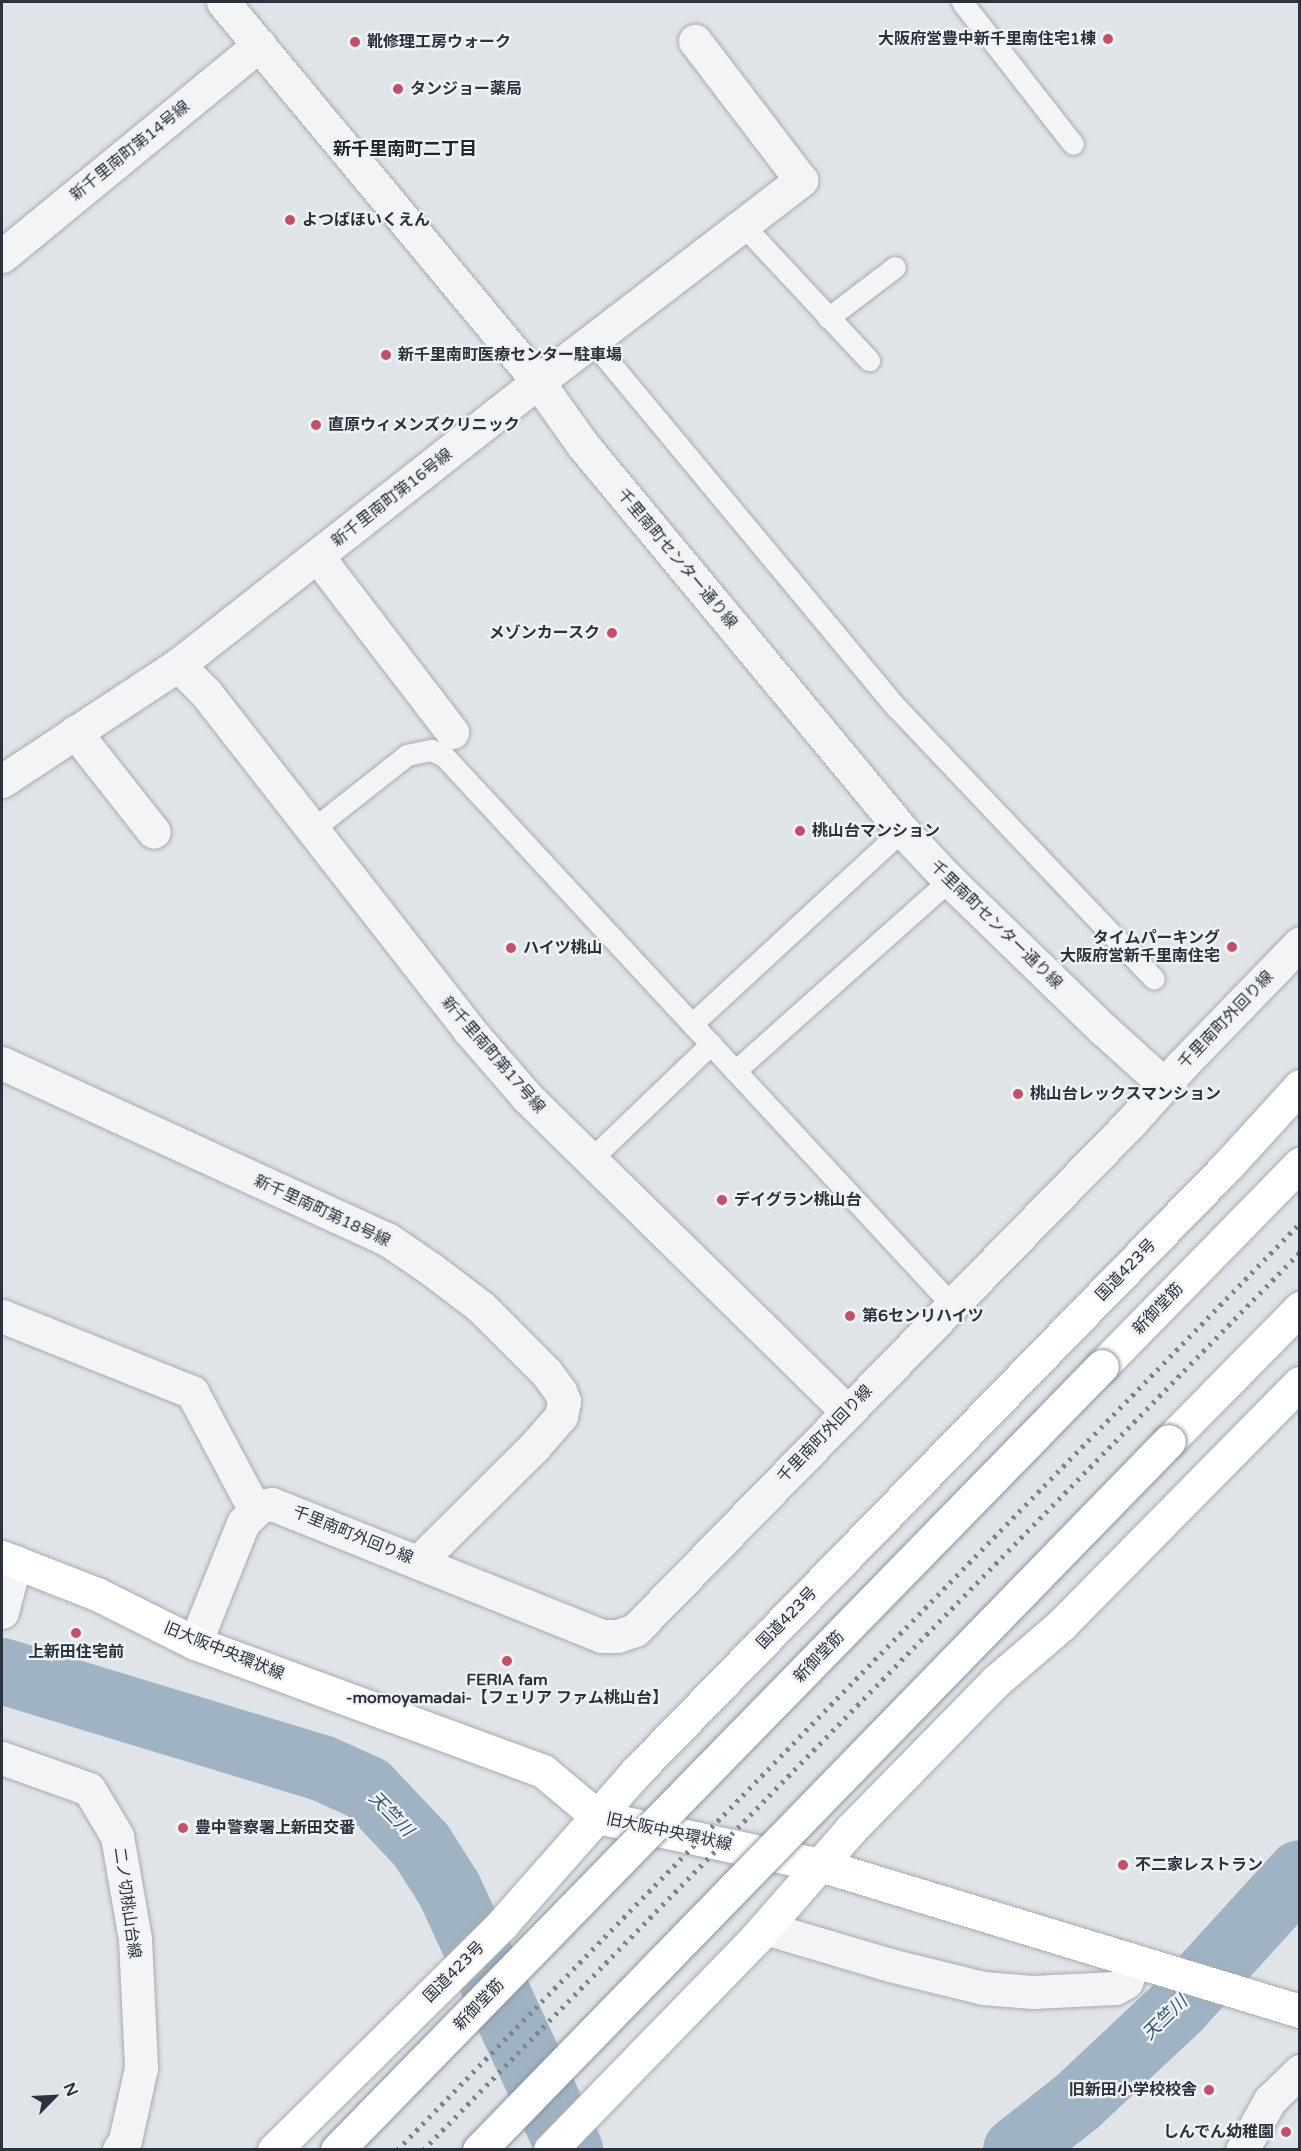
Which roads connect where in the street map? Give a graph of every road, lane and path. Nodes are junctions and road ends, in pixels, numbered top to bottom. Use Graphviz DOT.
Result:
graph roads {
  1 [pos="223,2"];
  2 [pos="962,2"];
  3 [pos="695,41"];
  4 [pos="259,45"];
  5 [pos="1072,144"];
  6 [pos="743,225"];
  7 [pos="2,256"];
  8 [pos="895,267"];
  9 [pos="828,318"];
  10 [pos="591,340"];
  11 [pos="869,360"];
  12 [pos="538,382"];
  13 [pos="317,556"];
  14 [pos="178,666"];
  15 [pos="75,732"];
  16 [pos="452,732"];
  17 [pos="2,781"];
  18 [pos="313,829"];
  19 [pos="902,830"];
  20 [pos="154,832"];
  21 [pos="949,880"];
  22 [pos="1299,944"];
  23 [pos="1154,979"];
  24 [pos="692,1024"];
  25 [pos="711,1044"];
  26 [pos="2,1063"];
  27 [pos="735,1071"];
  28 [pos="1165,1085"];
  29 [pos="1299,1086"];
  30 [pos="590,1160"];
  31 [pos="1299,1164"];
  32 [pos="952,1305"];
  33 [pos="1299,1308"];
  34 [pos="2,1316"];
  35 [pos="1299,1383"];
  36 [pos="846,1411"];
  37 [pos="255,1510"];
  38 [pos="8,1560"];
  39 [pos="418,1562"];
  40 [pos="2,1612"];
  41 [pos="195,1643"];
  42 [pos="2,1758"];
  43 [pos="598,1817"];
  44 [pos="820,1865"];
  45 [pos="765,1928"];
  46 [pos="1134,1962"];
  47 [pos="1299,2011"];
  48 [pos="1299,2071"];
  49 [pos="119,2150"];
  50 [pos="274,2150"];
  51 [pos="337,2150"];
  52 [pos="479,2150"];
  53 [pos="550,2150"];
  54 [pos="1242,2150"];
  1 -- 4 [label="street, 千里南町センター通り線"];
  2 -- 5 [label="lane"];
  3 -- 6 [label="street, 新千里南町第16号線"];
  4 -- 7 [label="street, 新千里南町第14号線"];
  4 -- 12 [label="street, 千里南町センター通り線"];
  6 -- 9 [label="lane"];
  6 -- 10 [label="street, 新千里南町第16号線"];
  8 -- 9 [label="lane"];
  9 -- 11 [label="lane"];
  10 -- 12 [label="street, 新千里南町第16号線"];
  10 -- 23 [label="lane"];
  12 -- 13 [label="street, 新千里南町第16号線"];
  12 -- 19 [label="street, 千里南町センター通り線"];
  13 -- 14 [label="street, 新千里南町第16号線"];
  13 -- 16 [label="street"];
  14 -- 15 [label="street, 新千里南町第16号線"];
  14 -- 18 [label="street, 新千里南町第17号線"];
  15 -- 17 [label="street, 新千里南町第16号線"];
  15 -- 20 [label="street"];
  18 -- 24 [label="lane"];
  18 -- 30 [label="street, 新千里南町第17号線"];
  19 -- 21 [label="street, 千里南町センター通り線"];
  19 -- 24 [label="lane"];
  21 -- 27 [label="lane"];
  21 -- 28 [label="street, 千里南町センター通り線"];
  22 -- 28 [label="street, 千里南町外回り線"];
  24 -- 25 [label="lane"];
  25 -- 27 [label="lane"];
  25 -- 30 [label="lane"];
  26 -- 39 [label="street, 新千里南町第18号線"];
  27 -- 32 [label="lane"];
  28 -- 32 [label="street, 千里南町外回り線"];
  29 -- 43 [label="main road, 国道423号"];
  30 -- 36 [label="street, 新千里南町第17号線"];
  31 -- 51 [label="main road, 新御堂筋, bridge"];
  32 -- 36 [label="street, 千里南町外回り線"];
  33 -- 52 [label="main road, bridge"];
  34 -- 37 [label="street"];
  35 -- 44 [label="main road"];
  36 -- 39 [label="street, 千里南町外回り線"];
  37 -- 39 [label="street, 千里南町外回り線"];
  37 -- 41 [label="street"];
  38 -- 40 [label="street"];
  38 -- 41 [label="main road, 旧大阪中央環状線"];
  41 -- 43 [label="main road, 旧大阪中央環状線"];
  42 -- 49 [label="street, 二ノ切桃山台線"];
  43 -- 44 [label="main road, 旧大阪中央環状線"];
  43 -- 50 [label="main road, 国道423号"];
  44 -- 45 [label="main road"];
  44 -- 46 [label="main road, 旧大阪中央環状線"];
  45 -- 46 [label="street"];
  45 -- 53 [label="main road"];
  46 -- 47 [label="main road, 旧大阪中央環状線"];
  48 -- 54 [label="street"];
}
